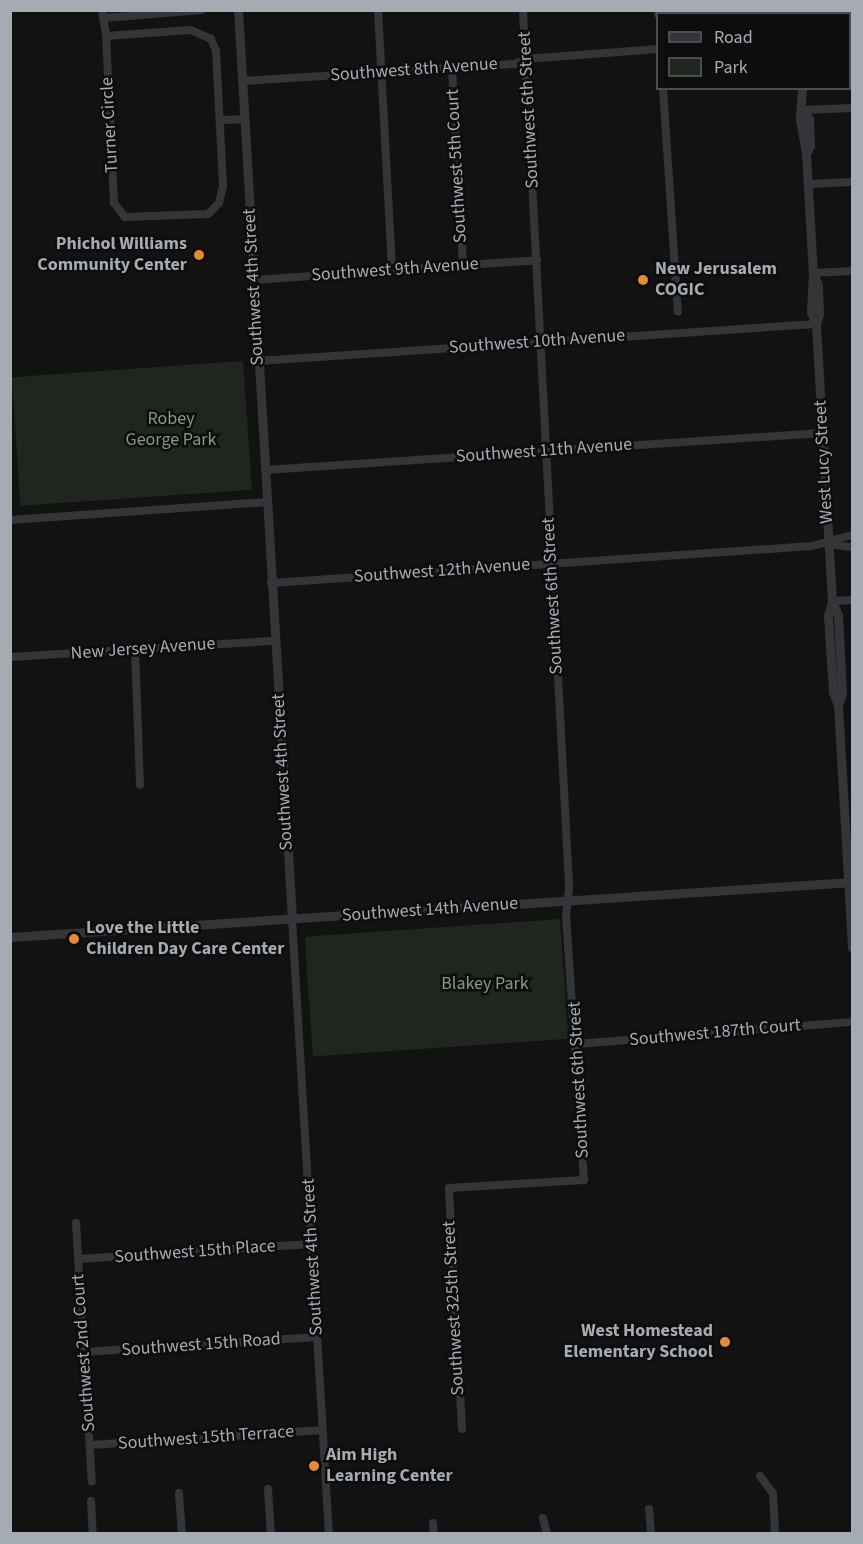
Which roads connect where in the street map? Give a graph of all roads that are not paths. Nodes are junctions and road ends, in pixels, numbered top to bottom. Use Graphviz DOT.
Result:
graph roads {
  1 [pos="202,10"];
  2 [pos="238,10"];
  3 [pos="378,10"];
  4 [pos="523,10"];
  5 [pos="103,14"];
  6 [pos="106,36"];
  7 [pos="656,49"];
  8 [pos="526,59"];
  9 [pos="452,68"];
  10 [pos="381,73"];
  11 [pos="242,81"];
  12 [pos="663,90"];
  13 [pos="802,90"];
  14 [pos="852,108"];
  15 [pos="803,110"];
  16 [pos="244,119"];
  17 [pos="220,120"];
  18 [pos="852,182"];
  19 [pos="808,184"];
  20 [pos="537,260"];
  21 [pos="463,265"];
  22 [pos="392,270"];
  23 [pos="852,271"];
  24 [pos="813,273"];
  25 [pos="254,280"];
  26 [pos="678,311"];
  27 [pos="816,324"];
  28 [pos="541,342"];
  29 [pos="258,361"];
  30 [pos="822,433"];
  31 [pos="546,452"];
  32 [pos="265,470"];
  33 [pos="267,502"];
  34 [pos="10,520"];
  35 [pos="852,535"];
  36 [pos="828,544"];
  37 [pos="852,547"];
  38 [pos="551,564"];
  39 [pos="272,583"];
  40 [pos="852,600"];
  41 [pos="832,601"];
  42 [pos="275,641"];
  43 [pos="135,648"];
  44 [pos="10,657"];
  45 [pos="140,785"];
  46 [pos="850,882"];
  47 [pos="567,901"];
  48 [pos="292,919"];
  49 [pos="10,937"];
  50 [pos="852,948"];
  51 [pos="852,1022"];
  52 [pos="577,1044"];
  53 [pos="448,1188"];
  54 [pos="76,1223"];
  55 [pos="312,1244"];
  56 [pos="78,1259"];
  57 [pos="317,1337"];
  58 [pos="84,1352"];
  59 [pos="462,1429"];
  60 [pos="323,1430"];
  61 [pos="90,1445"];
  62 [pos="760,1476"];
  63 [pos="92,1482"];
  64 [pos="268,1489"];
  65 [pos="179,1494"];
  66 [pos="91,1501"];
  67 [pos="649,1509"];
  68 [pos="543,1518"];
  69 [pos="433,1523"];
  70 [pos="93,1533"];
  71 [pos="182,1533"];
  72 [pos="271,1533"];
  73 [pos="328,1533"];
  74 [pos="434,1533"];
  75 [pos="547,1533"];
  76 [pos="651,1533"];
  77 [pos="775,1533"];
  1 -- 5 [label="street"];
  2 -- 11 [label="street, Southwest 4th Street"];
  3 -- 10 [label="street"];
  4 -- 8 [label="street, Southwest 6th Street"];
  5 -- 6 [label="street"];
  6 -- 17 [label="street, Turner Circle"];
  6 -- 17 [label="street, Turner Circle"];
  7 -- 8 [label="street, Southwest 8th Avenue"];
  8 -- 9 [label="street, Southwest 8th Avenue"];
  8 -- 20 [label="street, Southwest 6th Street"];
  9 -- 10 [label="street, Southwest 8th Avenue"];
  9 -- 21 [label="street, Southwest 5th Court"];
  10 -- 11 [label="street, Southwest 8th Avenue"];
  10 -- 22 [label="street"];
  11 -- 16 [label="street, Southwest 4th Street"];
  12 -- 26 [label="street"];
  13 -- 15 [label="street, West Lucy Street"];
  14 -- 15 [label="street"];
  15 -- 19 [label="street, West Lucy Street"];
  16 -- 17 [label="street"];
  16 -- 25 [label="street, Southwest 4th Street"];
  18 -- 19 [label="street"];
  19 -- 24 [label="street, West Lucy Street"];
  20 -- 21 [label="street, Southwest 9th Avenue"];
  20 -- 28 [label="street, Southwest 6th Street"];
  21 -- 22 [label="street, Southwest 9th Avenue"];
  22 -- 25 [label="street, Southwest 9th Avenue"];
  23 -- 24 [label="street"];
  24 -- 27 [label="street, West Lucy Street"];
  25 -- 29 [label="street, Southwest 4th Street"];
  27 -- 28 [label="street, Southwest 10th Avenue"];
  27 -- 30 [label="street, West Lucy Street"];
  28 -- 29 [label="street, Southwest 10th Avenue"];
  28 -- 31 [label="street, Southwest 6th Street"];
  29 -- 32 [label="street, Southwest 4th Street"];
  30 -- 31 [label="street, Southwest 11th Avenue"];
  30 -- 36 [label="street, West Lucy Street"];
  31 -- 32 [label="street, Southwest 11th Avenue"];
  31 -- 38 [label="street, Southwest 6th Street"];
  32 -- 33 [label="street, Southwest 4th Street"];
  33 -- 34 [label="street"];
  33 -- 39 [label="street, Southwest 4th Street"];
  35 -- 36 [label="street"];
  36 -- 37 [label="street"];
  36 -- 38 [label="street, Southwest 12th Avenue"];
  36 -- 41 [label="street, West Lucy Street"];
  38 -- 39 [label="street, Southwest 12th Avenue"];
  38 -- 47 [label="street, Southwest 6th Street"];
  39 -- 42 [label="street, Southwest 4th Street"];
  40 -- 41 [label="street"];
  41 -- 46 [label="street, West Lucy Street"];
  42 -- 43 [label="street, New Jersey Avenue"];
  42 -- 48 [label="street, Southwest 4th Street"];
  43 -- 44 [label="street, New Jersey Avenue"];
  43 -- 45 [label="street"];
  46 -- 47 [label="street, Southwest 14th Avenue"];
  46 -- 50 [label="street, West Lucy Street"];
  47 -- 48 [label="street, Southwest 14th Avenue"];
  47 -- 52 [label="street, Southwest 6th Street"];
  48 -- 49 [label="street, Southwest 14th Avenue"];
  48 -- 55 [label="street, Southwest 4th Street"];
  51 -- 52 [label="street, Southwest 187th Court"];
  52 -- 53 [label="street, Southwest 6th Street"];
  53 -- 59 [label="street, Southwest 325th Street"];
  54 -- 56 [label="street, Southwest 2nd Court"];
  55 -- 56 [label="street, Southwest 15th Place"];
  55 -- 57 [label="street, Southwest 4th Street"];
  56 -- 58 [label="street, Southwest 2nd Court"];
  57 -- 58 [label="street, Southwest 15th Road"];
  57 -- 60 [label="street, Southwest 4th Street"];
  58 -- 61 [label="street, Southwest 2nd Court"];
  60 -- 61 [label="street, Southwest 15th Terrace"];
  60 -- 73 [label="street, Southwest 4th Street"];
  61 -- 63 [label="street, Southwest 2nd Court"];
  62 -- 77 [label="street"];
  64 -- 72 [label="street"];
  65 -- 71 [label="street"];
  66 -- 70 [label="street"];
  67 -- 76 [label="street"];
  68 -- 75 [label="street"];
  69 -- 74 [label="street"];
}
